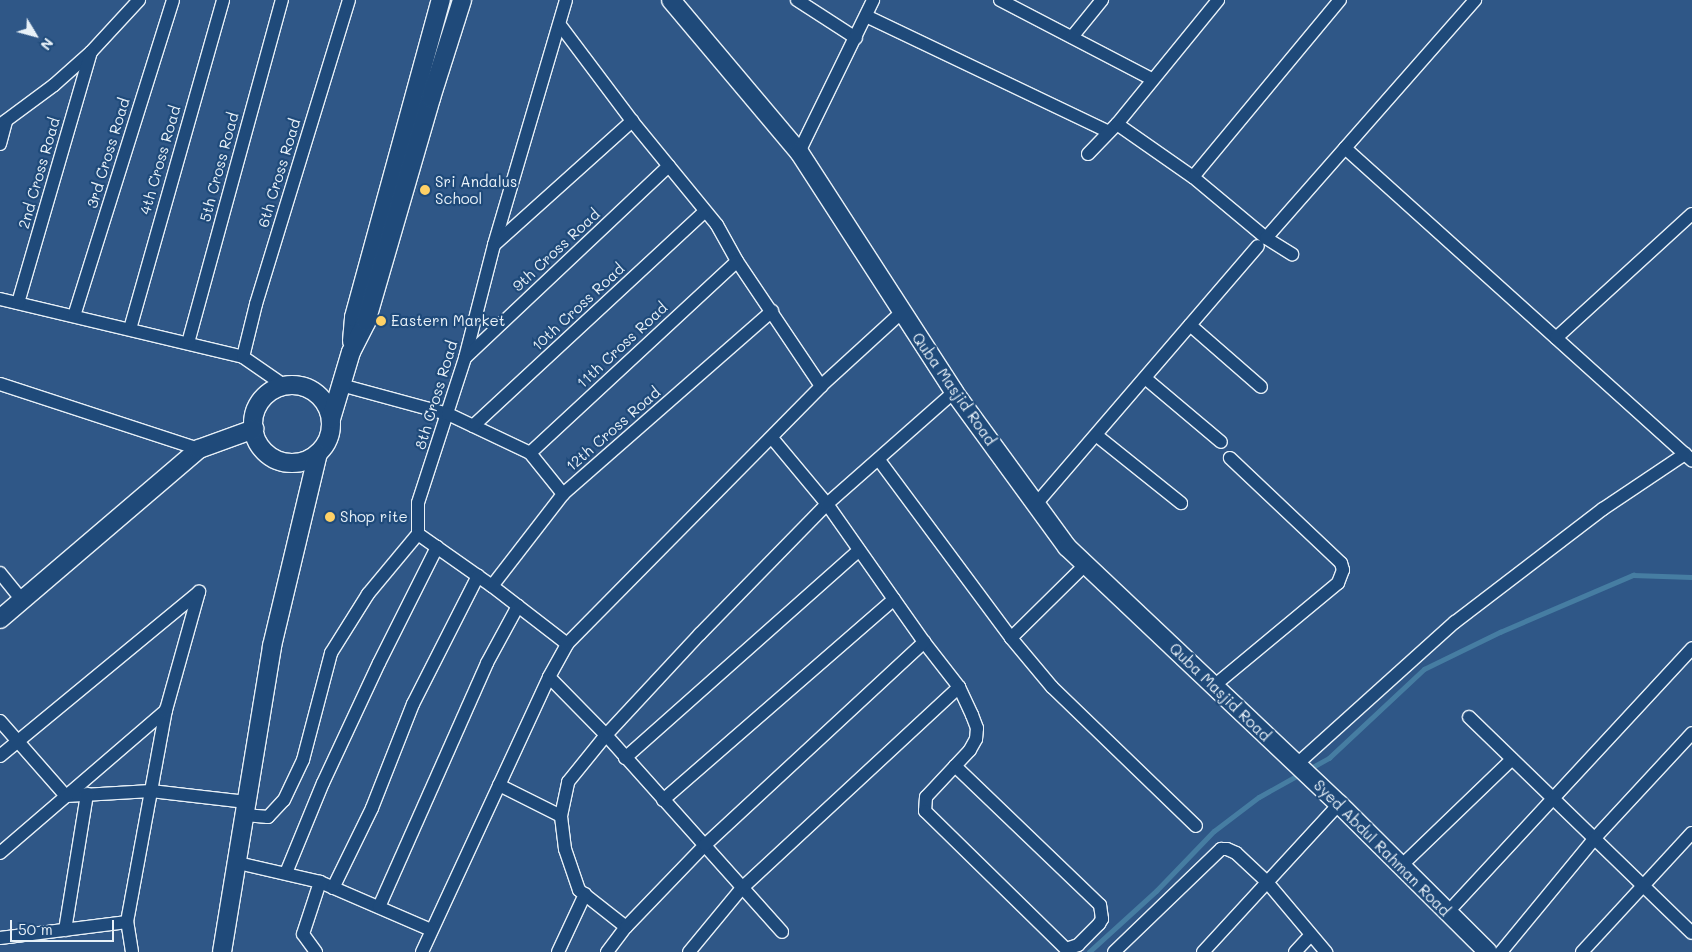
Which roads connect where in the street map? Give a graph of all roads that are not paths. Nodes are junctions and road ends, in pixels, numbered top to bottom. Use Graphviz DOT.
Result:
graph roads {
  1 [pos="140,0"];
  2 [pos="173,0"];
  3 [pos="222,0"];
  4 [pos="282,0"];
  5 [pos="349,0"];
  6 [pos="441,0"];
  7 [pos="462,0"];
  8 [pos="566,0"];
  9 [pos="672,0"];
  10 [pos="797,0"];
  11 [pos="873,0"];
  12 [pos="1000,0"];
  13 [pos="1102,0"];
  14 [pos="1218,0"];
  15 [pos="1340,0"];
  16 [pos="1475,0"];
  17 [pos="1020,4"];
  18 [pos="866,16"];
  19 [pos="560,25"];
  20 [pos="1072,37"];
  21 [pos="856,38"];
  22 [pos="91,52"];
  23 [pos="1152,79"];
  24 [pos="632,121"];
  25 [pos="3,123"];
  26 [pos="1113,128"];
  27 [pos="0,144"];
  28 [pos="1345,148"];
  29 [pos="798,152"];
  30 [pos="1088,154"];
  31 [pos="669,166"];
  32 [pos="1193,178"];
  33 [pos="705,212"];
  34 [pos="1692,214"];
  35 [pos="1262,242"];
  36 [pos="494,245"];
  37 [pos="1292,254"];
  38 [pos="737,261"];
  39 [pos="0,299"];
  40 [pos="18,303"];
  41 [pos="772,311"];
  42 [pos="902,312"];
  43 [pos="74,316"];
  44 [pos="1190,325"];
  45 [pos="130,329"];
  46 [pos="1556,338"];
  47 [pos="188,343"];
  48 [pos="351,352"];
  49 [pos="243,357"];
  50 [pos="465,358"];
  51 [pos="1144,378"];
  52 [pos="0,384"];
  53 [pos="341,385"];
  54 [pos="285,386"];
  55 [pos="821,386"];
  56 [pos="1261,387"];
  57 [pos="954,392"];
  58 [pos="448,414"];
  59 [pos="331,419"];
  60 [pos="473,426"];
  61 [pos="254,429"];
  62 [pos="1096,434"];
  63 [pos="772,438"];
  64 [pos="1221,442"];
  65 [pos="199,449"];
  66 [pos="318,453"];
  67 [pos="530,453"];
  68 [pos="1689,457"];
  69 [pos="1230,458"];
  70 [pos="879,460"];
  71 [pos="563,494"];
  72 [pos="1182,503"];
  73 [pos="826,504"];
  74 [pos="1036,504"];
  75 [pos="418,534"];
  76 [pos="437,548"];
  77 [pos="859,550"];
  78 [pos="1086,565"];
  79 [pos="0,574"];
  80 [pos="478,576"];
  81 [pos="492,586"];
  82 [pos="894,599"];
  83 [pos="22,600"];
  84 [pos="518,606"];
  85 [pos="0,619"];
  86 [pos="1012,638"];
  87 [pos="924,642"];
  88 [pos="567,644"];
  89 [pos="1692,648"];
  90 [pos="549,677"];
  91 [pos="1215,685"];
  92 [pos="959,687"];
  93 [pos="166,710"];
  94 [pos="1469,717"];
  95 [pos="0,721"];
  96 [pos="1692,733"];
  97 [pos="606,735"];
  98 [pos="18,740"];
  99 [pos="1275,745"];
  100 [pos="0,756"];
  101 [pos="625,758"];
  102 [pos="1512,759"];
  103 [pos="1296,765"];
  104 [pos="955,766"];
  105 [pos="499,785"];
  106 [pos="151,791"];
  107 [pos="87,794"];
  108 [pos="66,796"];
  109 [pos="1552,798"];
  110 [pos="663,800"];
  111 [pos="1339,804"];
  112 [pos="245,808"];
  113 [pos="561,816"];
  114 [pos="1196,826"];
  115 [pos="1692,833"];
  116 [pos="1594,839"];
  117 [pos="705,844"];
  118 [pos="0,853"];
  119 [pos="238,863"];
  120 [pos="1402,866"];
  121 [pos="286,872"];
  122 [pos="320,882"];
  123 [pos="1267,882"];
  124 [pos="1642,885"];
  125 [pos="333,888"];
  126 [pos="742,888"];
  127 [pos="585,894"];
  128 [pos="379,907"];
  129 [pos="1447,913"];
  130 [pos="127,922"];
  131 [pos="626,926"];
  132 [pos="65,930"];
  133 [pos="431,930"];
  134 [pos="782,932"];
  135 [pos="1692,933"];
  136 [pos="1312,935"];
  137 [pos="0,938"];
  138 [pos="132,952"];
  139 [pos="222,952"];
  140 [pos="316,952"];
  141 [pos="422,952"];
  142 [pos="558,952"];
  143 [pos="607,952"];
  144 [pos="689,952"];
  145 [pos="1114,952"];
  146 [pos="1203,952"];
  147 [pos="1295,952"];
  148 [pos="1326,952"];
  149 [pos="1488,952"];
  150 [pos="1501,952"];
  151 [pos="1582,952"];
  1 -- 22 [label="street"];
  2 -- 43 [label="street, 3rd Cross Road"];
  3 -- 45 [label="street, 4th Cross Road"];
  4 -- 47 [label="street, 5th Cross Road"];
  5 -- 49 [label="street, 6th Cross Road"];
  6 -- 48 [label="street"];
  7 -- 48 [label="street"];
  8 -- 19 [label="street, 8th Cross Road"];
  9 -- 29 [label="street, Quba Masjid Road"];
  10 -- 21 [label="street"];
  11 -- 18 [label="street"];
  12 -- 17 [label="street"];
  13 -- 20 [label="street"];
  14 -- 23 [label="street"];
  15 -- 32 [label="street"];
  16 -- 28 [label="street"];
  17 -- 20 [label="street"];
  18 -- 21 [label="street"];
  18 -- 26 [label="street"];
  19 -- 24 [label="street"];
  19 -- 36 [label="street, 8th Cross Road"];
  20 -- 23 [label="street"];
  21 -- 29 [label="street"];
  22 -- 25 [label="street"];
  22 -- 40 [label="street, 2nd Cross Road"];
  23 -- 26 [label="street"];
  24 -- 31 [label="street"];
  24 -- 36 [label="street"];
  25 -- 27 [label="street"];
  26 -- 30 [label="street"];
  26 -- 32 [label="street"];
  28 -- 35 [label="street"];
  28 -- 46 [label="street"];
  29 -- 42 [label="street, Quba Masjid Road"];
  31 -- 33 [label="street"];
  31 -- 50 [label="street, 9th Cross Road"];
  32 -- 35 [label="street"];
  33 -- 38 [label="street"];
  33 -- 60 [label="street, 10th Cross Road"];
  34 -- 46 [label="street"];
  35 -- 37 [label="street"];
  35 -- 44 [label="street"];
  36 -- 50 [label="street, 8th Cross Road"];
  38 -- 41 [label="street"];
  38 -- 67 [label="street, 11th Cross Road"];
  39 -- 40 [label="street"];
  40 -- 43 [label="street"];
  41 -- 55 [label="street"];
  41 -- 71 [label="street, 12th Cross Road"];
  42 -- 55 [label="street"];
  42 -- 57 [label="street, Quba Masjid Road"];
  43 -- 45 [label="street"];
  44 -- 51 [label="street"];
  44 -- 56 [label="street"];
  45 -- 47 [label="street"];
  46 -- 68 [label="street"];
  47 -- 49 [label="street"];
  48 -- 53 [label="street"];
  49 -- 54 [label="street"];
  50 -- 58 [label="street, 8th Cross Road"];
  51 -- 62 [label="street"];
  51 -- 64 [label="street"];
  52 -- 65 [label="street"];
  53 -- 58 [label="street"];
  53 -- 59 [label="street"];
  54 -- 59 [label="street"];
  54 -- 61 [label="street"];
  55 -- 63 [label="street"];
  57 -- 70 [label="street"];
  57 -- 74 [label="street, Quba Masjid Road"];
  58 -- 60 [label="street"];
  58 -- 75 [label="street, 8th Cross Road"];
  59 -- 66 [label="street"];
  60 -- 67 [label="street"];
  61 -- 65 [label="street"];
  61 -- 66 [label="street"];
  62 -- 72 [label="street"];
  62 -- 74 [label="street"];
  63 -- 73 [label="street"];
  63 -- 88 [label="street"];
  65 -- 83 [label="street"];
  66 -- 112 [label="street"];
  67 -- 71 [label="street"];
  68 -- 103 [label="street"];
  69 -- 91 [label="street"];
  70 -- 73 [label="street"];
  70 -- 86 [label="street"];
  71 -- 81 [label="street, 12th Cross Road"];
  73 -- 77 [label="street"];
  73 -- 97 [label="street"];
  74 -- 78 [label="street, Quba Masjid Road"];
  75 -- 76 [label="street"];
  75 -- 112 [label="street"];
  76 -- 80 [label="street"];
  76 -- 121 [label="street"];
  77 -- 82 [label="street"];
  77 -- 101 [label="street"];
  78 -- 86 [label="street"];
  78 -- 91 [label="street, Quba Masjid Road"];
  79 -- 83 [label="street"];
  80 -- 81 [label="street"];
  80 -- 125 [label="street"];
  81 -- 84 [label="street"];
  82 -- 87 [label="street"];
  82 -- 110 [label="street"];
  83 -- 85 [label="street"];
  84 -- 88 [label="street"];
  84 -- 128 [label="street"];
  86 -- 114 [label="street"];
  87 -- 92 [label="street"];
  87 -- 117 [label="street"];
  88 -- 90 [label="street"];
  89 -- 109 [label="street"];
  90 -- 97 [label="street"];
  90 -- 105 [label="street"];
  91 -- 99 [label="street, Quba Masjid Road"];
  92 -- 104 [label="street"];
  92 -- 126 [label="street"];
  93 -- 98 [label="street"];
  93 -- 106 [label="street"];
  93 -- 108 [label="street"];
  94 -- 102 [label="street"];
  95 -- 98 [label="street"];
  96 -- 116 [label="street"];
  97 -- 101 [label="street"];
  97 -- 113 [label="street"];
  98 -- 100 [label="street"];
  98 -- 108 [label="street"];
  99 -- 103 [label="street, Syed Abdul Rahman Road"];
  101 -- 110 [label="street"];
  102 -- 109 [label="street"];
  102 -- 120 [label="street"];
  103 -- 111 [label="street, Syed Abdul Rahman Road"];
  104 -- 104 [label="street"];
  105 -- 113 [label="street"];
  105 -- 133 [label="street"];
  106 -- 107 [label="street"];
  106 -- 112 [label="street"];
  106 -- 130 [label="street"];
  107 -- 108 [label="street"];
  107 -- 132 [label="street"];
  108 -- 118 [label="street"];
  109 -- 116 [label="street"];
  109 -- 129 [label="street"];
  110 -- 117 [label="street"];
  111 -- 120 [label="street, Syed Abdul Rahman Road"];
  111 -- 123 [label="street"];
  112 -- 119 [label="street"];
  113 -- 127 [label="street"];
  115 -- 124 [label="street"];
  116 -- 124 [label="street"];
  116 -- 150 [label="street"];
  117 -- 126 [label="street"];
  117 -- 131 [label="street"];
  119 -- 121 [label="street"];
  119 -- 139 [label="street"];
  120 -- 129 [label="street, Syed Abdul Rahman Road"];
  121 -- 122 [label="street"];
  122 -- 125 [label="street"];
  122 -- 140 [label="street"];
  123 -- 136 [label="street"];
  123 -- 145 [label="street"];
  123 -- 146 [label="street"];
  124 -- 135 [label="street"];
  124 -- 151 [label="street"];
  125 -- 128 [label="street"];
  126 -- 134 [label="street"];
  126 -- 144 [label="street"];
  127 -- 131 [label="street"];
  127 -- 142 [label="street"];
  128 -- 133 [label="street"];
  129 -- 149 [label="street, Syed Abdul Rahman Road"];
  130 -- 132 [label="street"];
  130 -- 138 [label="street"];
  131 -- 143 [label="street"];
  132 -- 137 [label="street"];
  133 -- 141 [label="street"];
  136 -- 147 [label="street"];
  136 -- 148 [label="street"];
}
